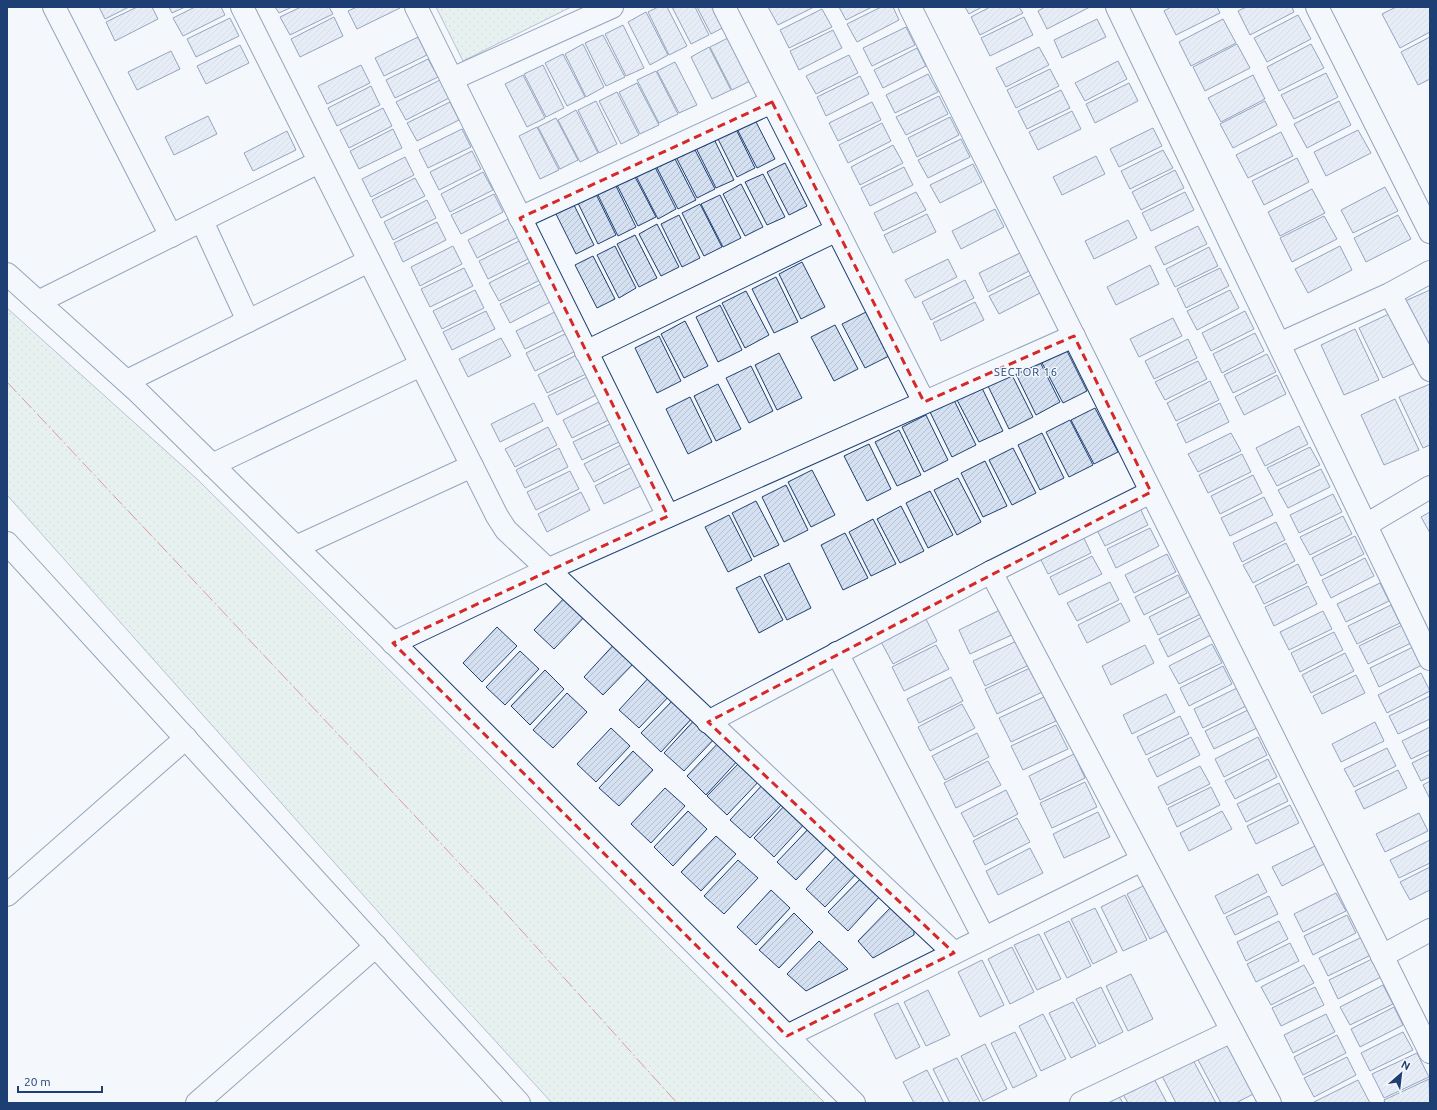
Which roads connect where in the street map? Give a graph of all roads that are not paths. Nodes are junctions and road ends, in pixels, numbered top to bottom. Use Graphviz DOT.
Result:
graph roads {
  1 [pos="54,7"];
  2 [pos="242,7"];
  3 [pos="416,7"];
  4 [pos="612,7"];
  5 [pos="724,7"];
  6 [pos="910,7"];
  7 [pos="1117,7"];
  8 [pos="1317,7"];
  9 [pos="452,79"];
  10 [pos="772,102"];
  11 [pos="320,162"];
  12 [pos="520,218"];
  13 [pos="202,221"];
  14 [pos="837,230"];
  15 [pos="1430,232"];
  16 [pos="171,236"];
  17 [pos="369,261"];
  18 [pos="1430,272"];
  19 [pos="7,274"];
  20 [pos="1390,294"];
  21 [pos="38,302"];
  22 [pos="248,321"];
  23 [pos="1074,336"];
  24 [pos="1279,344"];
  25 [pos="586,352"];
  26 [pos="421,365"];
  27 [pos="1430,370"];
  28 [pos="127,381"];
  29 [pos="924,402"];
  30 [pos="212,465"];
  31 [pos="472,466"];
  32 [pos="1430,487"];
  33 [pos="1151,492"];
  34 [pos="668,516"];
  35 [pos="1366,525"];
  36 [pos="7,543"];
  37 [pos="296,547"];
  38 [pos="547,570"];
  39 [pos="991,572"];
  40 [pos="393,643"];
  41 [pos="837,653"];
  42 [pos="1430,659"];
  43 [pos="708,722"];
  44 [pos="186,738"];
  45 [pos="1142,860"];
  46 [pos="7,895"];
  47 [pos="1430,930"];
  48 [pos="984,938"];
  49 [pos="376,946"];
  50 [pos="954,953"];
  51 [pos="1382,956"];
  52 [pos="1232,1031"];
  53 [pos="787,1036"];
  54 [pos="1430,1052"];
  55 [pos="197,1103"];
  56 [pos="519,1103"];
  57 [pos="854,1103"];
  58 [pos="1081,1103"];
  59 [pos="1270,1103"];
  1 -- 16 [label="street"];
  2 -- 11 [label="street"];
  3 -- 9 [label="street"];
  4 -- 9 [label="street"];
  5 -- 10 [label="street"];
  6 -- 23 [label="street"];
  7 -- 24 [label="street"];
  8 -- 15 [label="street"];
  9 -- 12 [label="street"];
  10 -- 12 [label="street"];
  10 -- 14 [label="street"];
  11 -- 13 [label="street"];
  11 -- 17 [label="street"];
  12 -- 25 [label="street"];
  13 -- 16 [label="street"];
  13 -- 22 [label="street"];
  14 -- 25 [label="street"];
  14 -- 29 [label="street"];
  16 -- 21 [label="street"];
  17 -- 22 [label="street"];
  17 -- 26 [label="street"];
  18 -- 20 [label="street"];
  19 -- 21 [label="street"];
  20 -- 24 [label="street"];
  20 -- 27 [label="street"];
  21 -- 28 [label="street"];
  22 -- 28 [label="street"];
  23 -- 29 [label="street"];
  23 -- 33 [label="street"];
  24 -- 35 [label="street"];
  25 -- 34 [label="street"];
  26 -- 30 [label="street"];
  26 -- 31 [label="street"];
  28 -- 30 [label="street"];
  29 -- 34 [label="street"];
  30 -- 37 [label="street"];
  31 -- 37 [label="street"];
  31 -- 38 [label="street"];
  32 -- 35 [label="street"];
  33 -- 39 [label="street"];
  33 -- 51 [label="street"];
  34 -- 38 [label="street"];
  35 -- 42 [label="street"];
  36 -- 44 [label="street"];
  37 -- 40 [label="street"];
  38 -- 40 [label="street"];
  38 -- 43 [label="street"];
  39 -- 41 [label="street"];
  39 -- 45 [label="street"];
  40 -- 53 [label="street"];
  41 -- 43 [label="street"];
  41 -- 48 [label="street"];
  43 -- 50 [label="street"];
  44 -- 46 [label="street"];
  44 -- 49 [label="street"];
  45 -- 48 [label="street"];
  45 -- 52 [label="street"];
  47 -- 51 [label="street"];
  48 -- 50 [label="street"];
  49 -- 55 [label="street"];
  49 -- 56 [label="street"];
  50 -- 53 [label="street"];
  51 -- 54 [label="street"];
  52 -- 58 [label="street"];
  52 -- 59 [label="street"];
  53 -- 57 [label="street"];
}
